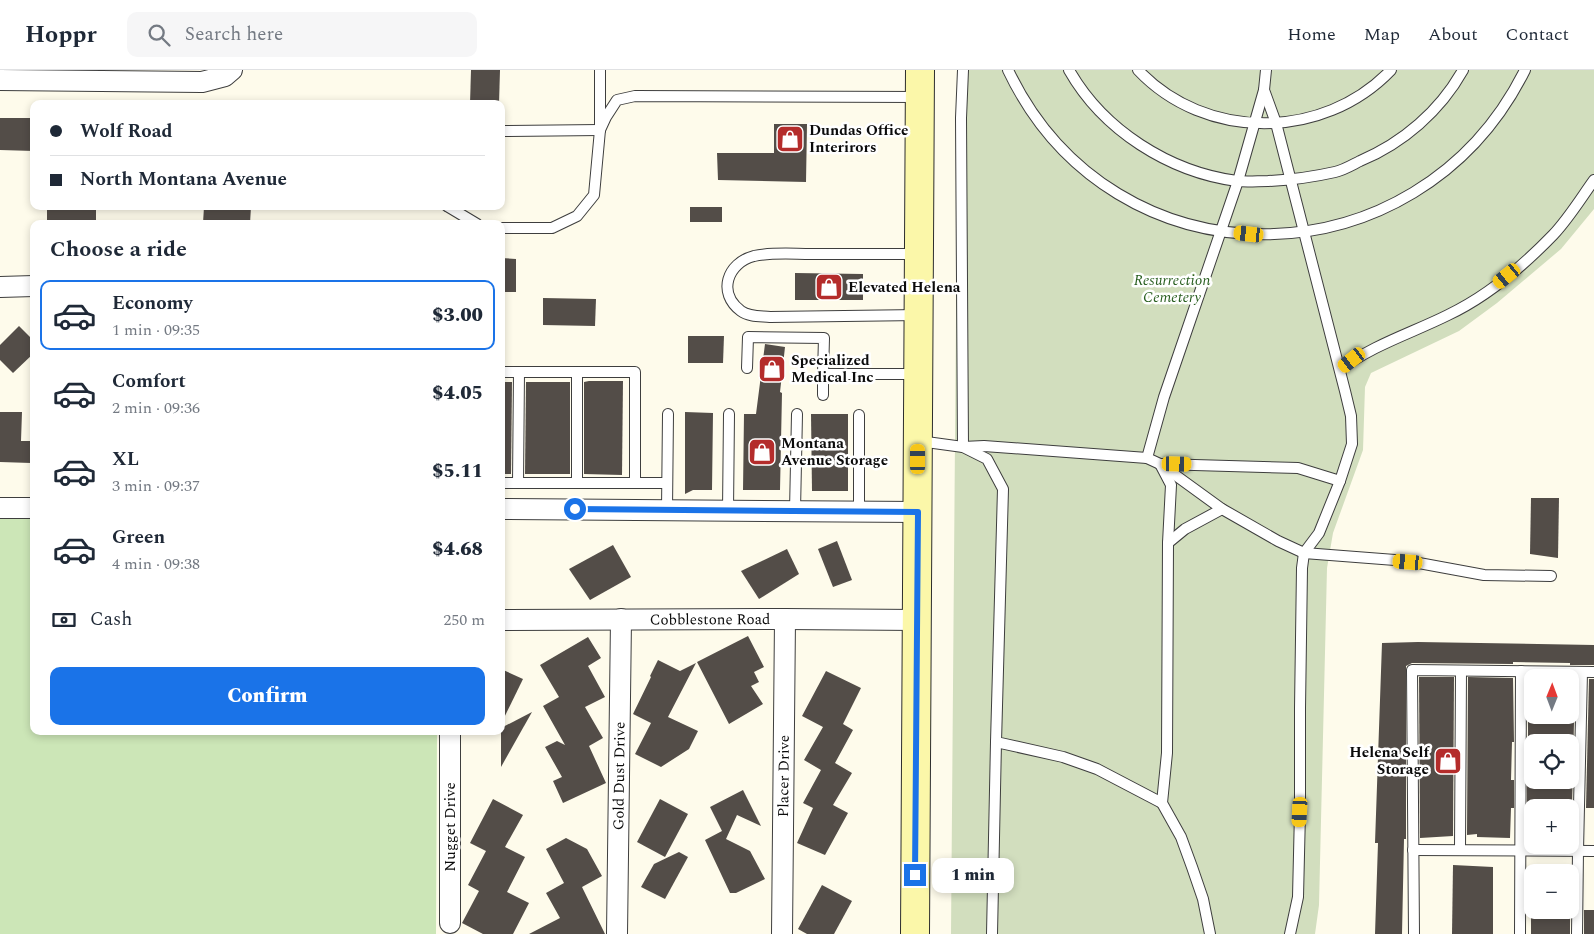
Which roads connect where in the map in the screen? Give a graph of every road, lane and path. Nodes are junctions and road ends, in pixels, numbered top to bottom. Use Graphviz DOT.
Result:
graph roads {
  1 [pos="232,70"];
  2 [pos="600,70"];
  3 [pos="920,70"];
  4 [pos="963,70"];
  5 [pos="1008,70"];
  6 [pos="1068,70"];
  7 [pos="1138,70"];
  8 [pos="1266,70"];
  9 [pos="1391,70"];
  10 [pos="1463,70"];
  11 [pos="1525,70"];
  12 [pos="0,80"];
  13 [pos="1264,90"];
  14 [pos="920,98"];
  15 [pos="1276,123"];
  16 [pos="1254,124"];
  17 [pos="600,130"];
  18 [pos="505,131"];
  19 [pos="1292,180"];
  20 [pos="1594,180"];
  21 [pos="1238,181"];
  22 [pos="454,210"];
  23 [pos="470,220"];
  24 [pos="505,228"];
  25 [pos="1221,231"];
  26 [pos="1306,232"];
  27 [pos="919,254"];
  28 [pos="30,286"];
  29 [pos="0,287"];
  30 [pos="919,315"];
  31 [pos="747,368"];
  32 [pos="1340,370"];
  33 [pos="505,372"];
  34 [pos="519,372"];
  35 [pos="577,372"];
  36 [pos="823,374"];
  37 [pos="919,374"];
  38 [pos="823,395"];
  39 [pos="668,414"];
  40 [pos="729,414"];
  41 [pos="797,414"];
  42 [pos="859,415"];
  43 [pos="918,441"];
  44 [pos="963,447"];
  45 [pos="1147,458"];
  46 [pos="1160,464"];
  47 [pos="1340,481"];
  48 [pos="505,482"];
  49 [pos="518,483"];
  50 [pos="577,483"];
  51 [pos="635,483"];
  52 [pos="667,483"];
  53 [pos="0,508"];
  54 [pos="30,508"];
  55 [pos="1222,508"];
  56 [pos="505,509"];
  57 [pos="666,509"];
  58 [pos="728,510"];
  59 [pos="795,511"];
  60 [pos="859,511"];
  61 [pos="918,512"];
  62 [pos="1168,543"];
  63 [pos="1304,553"];
  64 [pos="1551,576"];
  65 [pos="621,619"];
  66 [pos="785,619"];
  67 [pos="505,620"];
  68 [pos="917,620"];
  69 [pos="1461,671"];
  70 [pos="1521,671"];
  71 [pos="1582,672"];
  72 [pos="1594,672"];
  73 [pos="450,735"];
  74 [pos="996,742"];
  75 [pos="1162,803"];
  76 [pos="1579,806"];
  77 [pos="1413,850"];
  78 [pos="1460,850"];
  79 [pos="1520,851"];
  80 [pos="1524,851"];
  81 [pos="1579,851"];
  82 [pos="1594,851"];
  83 [pos="1578,854"];
  84 [pos="450,923"];
  85 [pos="617,934"];
  86 [pos="782,934"];
  87 [pos="915,934"];
  88 [pos="992,934"];
  89 [pos="1210,934"];
  90 [pos="1290,934"];
  91 [pos="1414,934"];
  92 [pos="1520,934"];
  93 [pos="1577,934"];
  1 -- 12 [label="street"];
  2 -- 17 [label="lane"];
  3 -- 14 [label="main road"];
  4 -- 44 [label="lane"];
  5 -- 25 [label="lane"];
  6 -- 21 [label="lane"];
  7 -- 16 [label="lane"];
  8 -- 13 [label="lane"];
  9 -- 15 [label="lane"];
  10 -- 19 [label="lane"];
  11 -- 26 [label="lane"];
  13 -- 15 [label="lane"];
  13 -- 16 [label="lane"];
  14 -- 17 [label="lane"];
  14 -- 27 [label="main road"];
  15 -- 16 [label="lane"];
  15 -- 19 [label="lane"];
  16 -- 21 [label="lane"];
  17 -- 18 [label="lane"];
  17 -- 24 [label="lane"];
  19 -- 21 [label="lane"];
  19 -- 26 [label="lane"];
  20 -- 32 [label="lane"];
  21 -- 25 [label="lane"];
  22 -- 23 [label="lane"];
  25 -- 26 [label="lane"];
  25 -- 45 [label="lane"];
  26 -- 32 [label="lane"];
  27 -- 30 [label="main road"];
  27 -- 30 [label="lane"];
  28 -- 29 [label="street"];
  30 -- 37 [label="main road"];
  31 -- 36 [label="lane"];
  32 -- 47 [label="lane"];
  33 -- 34 [label="lane"];
  34 -- 35 [label="lane"];
  34 -- 49 [label="lane"];
  35 -- 50 [label="lane"];
  35 -- 51 [label="lane"];
  36 -- 37 [label="lane"];
  36 -- 38 [label="lane"];
  37 -- 43 [label="main road"];
  39 -- 52 [label="lane"];
  40 -- 58 [label="lane"];
  41 -- 59 [label="lane"];
  42 -- 60 [label="lane"];
  43 -- 44 [label="lane"];
  43 -- 61 [label="main road"];
  44 -- 45 [label="lane"];
  44 -- 74 [label="lane"];
  45 -- 46 [label="lane"];
  46 -- 47 [label="lane"];
  46 -- 55 [label="lane"];
  46 -- 62 [label="lane"];
  47 -- 63 [label="lane"];
  48 -- 49 [label="lane"];
  49 -- 50 [label="lane"];
  50 -- 51 [label="lane"];
  51 -- 52 [label="lane"];
  52 -- 57 [label="lane"];
  53 -- 54 [label="street"];
  55 -- 62 [label="lane"];
  55 -- 63 [label="lane"];
  56 -- 57 [label="street"];
  57 -- 58 [label="street"];
  58 -- 59 [label="street"];
  59 -- 60 [label="street"];
  60 -- 61 [label="street"];
  61 -- 68 [label="main road"];
  62 -- 75 [label="lane"];
  63 -- 64 [label="lane"];
  63 -- 90 [label="lane"];
  65 -- 66 [label="street, Cobblestone Road"];
  65 -- 67 [label="street, Cobblestone Road"];
  65 -- 85 [label="street, Gold Dust Drive"];
  66 -- 68 [label="street, Cobblestone Road"];
  66 -- 86 [label="street, Placer Drive"];
  68 -- 87 [label="main road"];
  69 -- 70 [label="lane"];
  69 -- 77 [label="lane"];
  69 -- 78 [label="lane"];
  70 -- 71 [label="lane"];
  70 -- 79 [label="lane"];
  71 -- 72 [label="lane"];
  71 -- 76 [label="lane"];
  73 -- 84 [label="street, Nugget Drive"];
  74 -- 75 [label="lane"];
  74 -- 88 [label="lane"];
  75 -- 89 [label="lane"];
  77 -- 78 [label="lane"];
  77 -- 91 [label="lane"];
  78 -- 79 [label="lane"];
  79 -- 80 [label="lane"];
  79 -- 92 [label="lane"];
  81 -- 82 [label="lane"];
  83 -- 93 [label="lane"];
}
